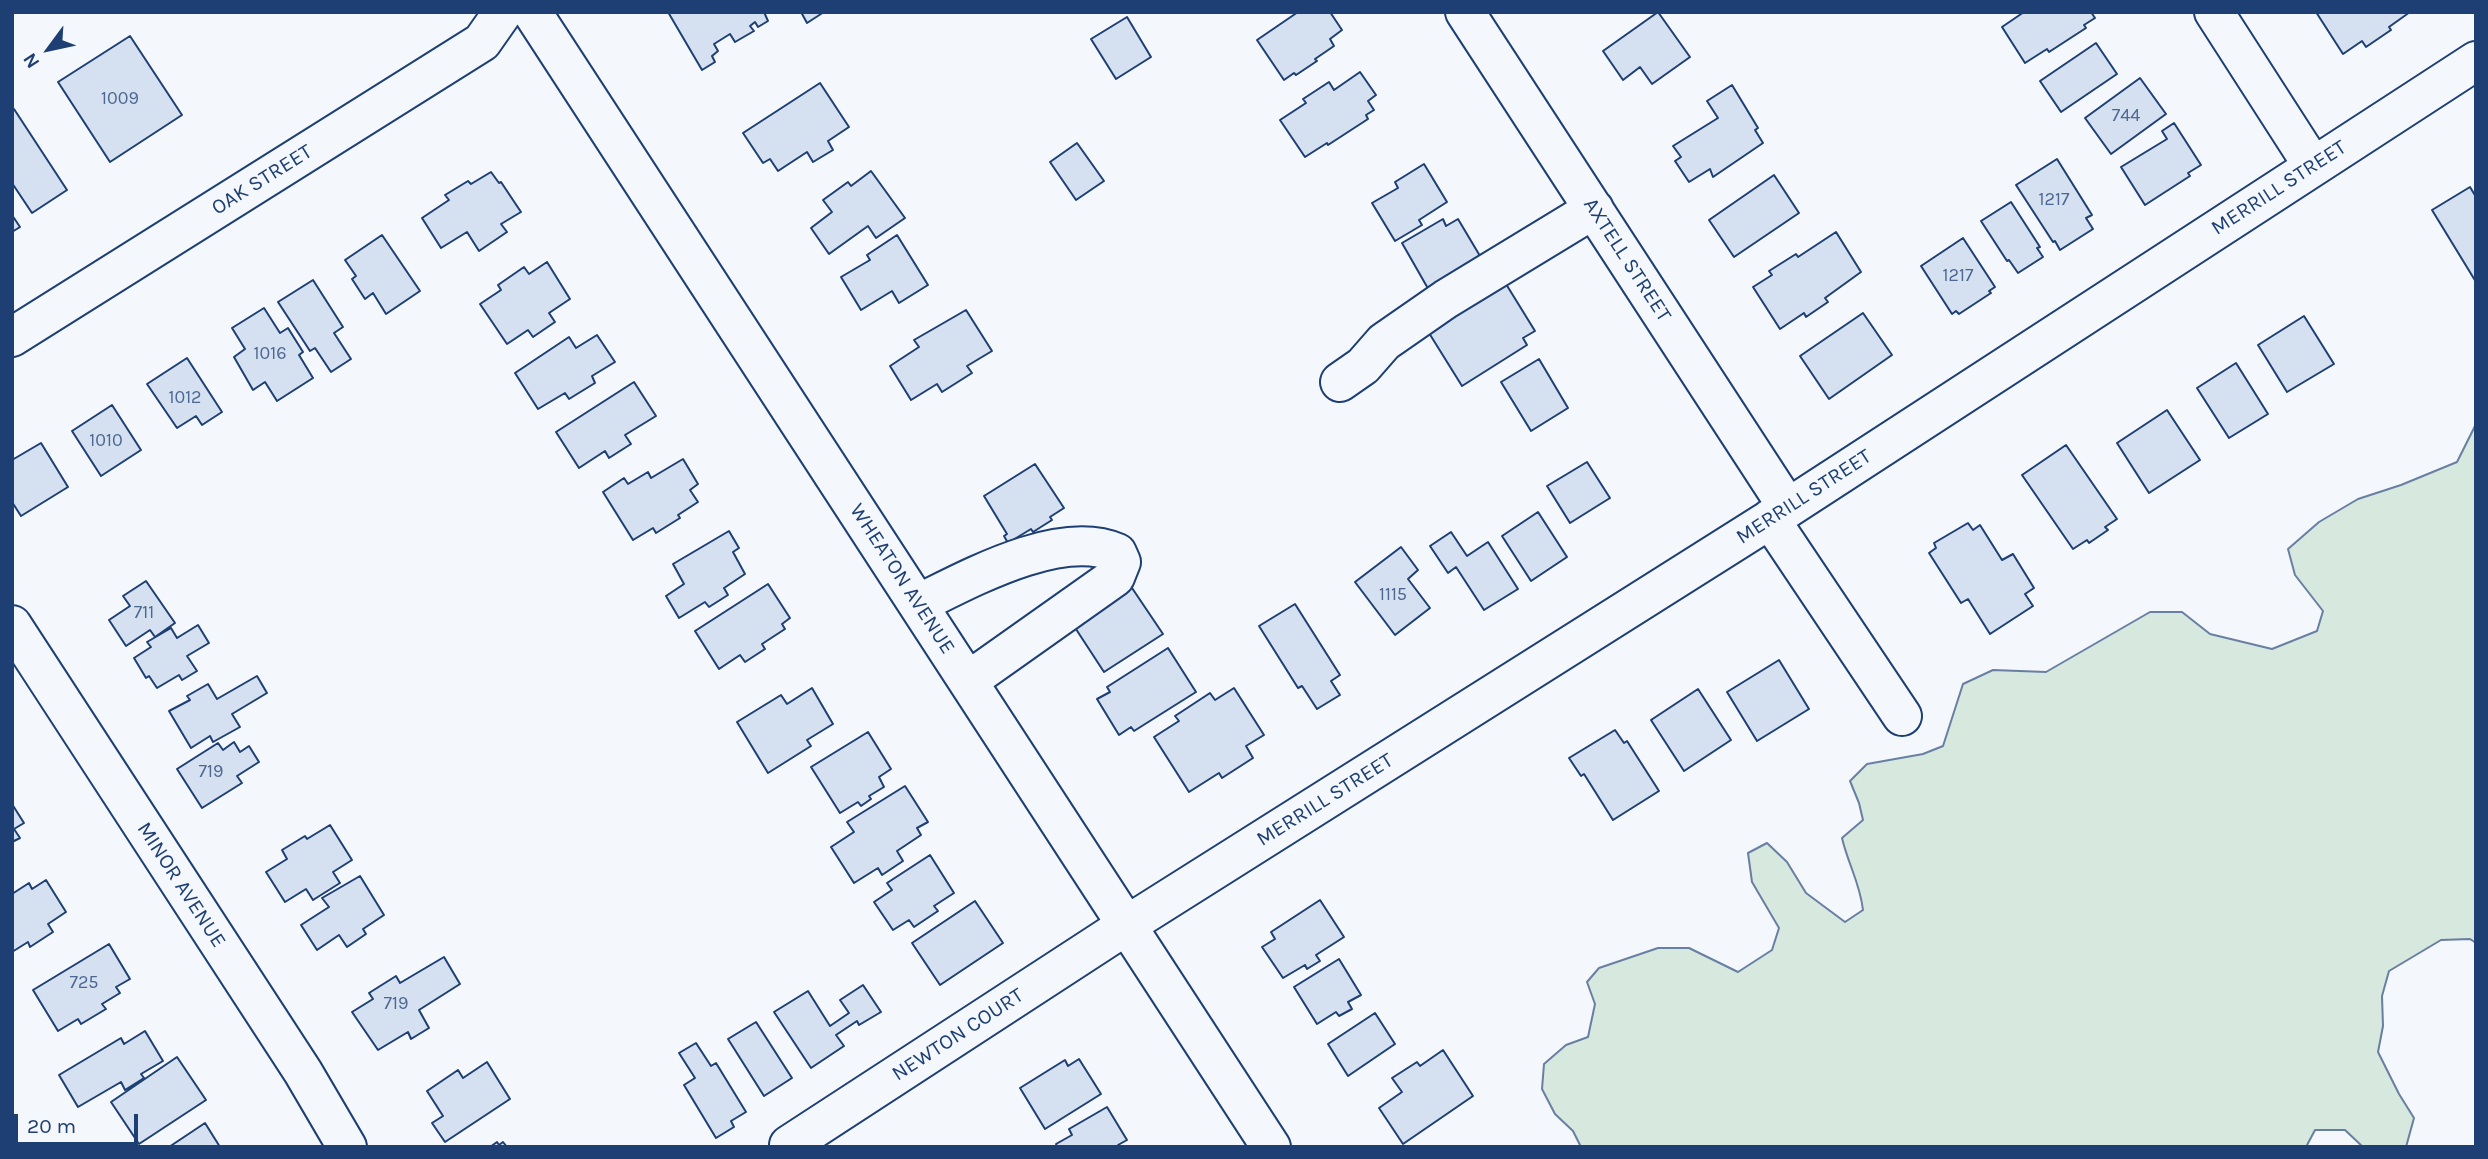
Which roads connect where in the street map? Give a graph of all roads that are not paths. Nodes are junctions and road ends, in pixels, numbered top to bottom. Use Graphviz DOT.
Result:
graph roads {
  1 [pos="503,12"];
  2 [pos="532,12"];
  3 [pos="1465,12"];
  4 [pos="2214,12"];
  5 [pos="2476,61"];
  6 [pos="2313,166"];
  7 [pos="1594,209"];
  8 [pos="12,337"];
  9 [pos="1340,382"];
  10 [pos="1779,514"];
  11 [pos="918,604"];
  12 [pos="12,625"];
  13 [pos="968,681"];
  14 [pos="1902,716"];
  15 [pos="1127,925"];
  16 [pos="789,1145"];
  17 [pos="347,1147"];
  18 [pos="1271,1147"];
  1 -- 8 [label="street, OAK STREET"];
  2 -- 11 [label="street, WHEATON AVENUE"];
  3 -- 7 [label="street, AXTELL STREET"];
  4 -- 6 [label="street"];
  5 -- 6 [label="street, MERRILL STREET"];
  6 -- 10 [label="street, MERRILL STREET"];
  7 -- 9 [label="street"];
  7 -- 10 [label="street, AXTELL STREET"];
  10 -- 14 [label="street, AXTELL STREET"];
  10 -- 15 [label="street, MERRILL STREET"];
  11 -- 13 [label="street, WHEATON AVENUE"];
  11 -- 13 [label="street"];
  12 -- 17 [label="street, MINOR AVENUE"];
  13 -- 15 [label="street, WHEATON AVENUE"];
  15 -- 16 [label="street, NEWTON COURT"];
  15 -- 18 [label="street, WHEATON AVENUE"];
}
